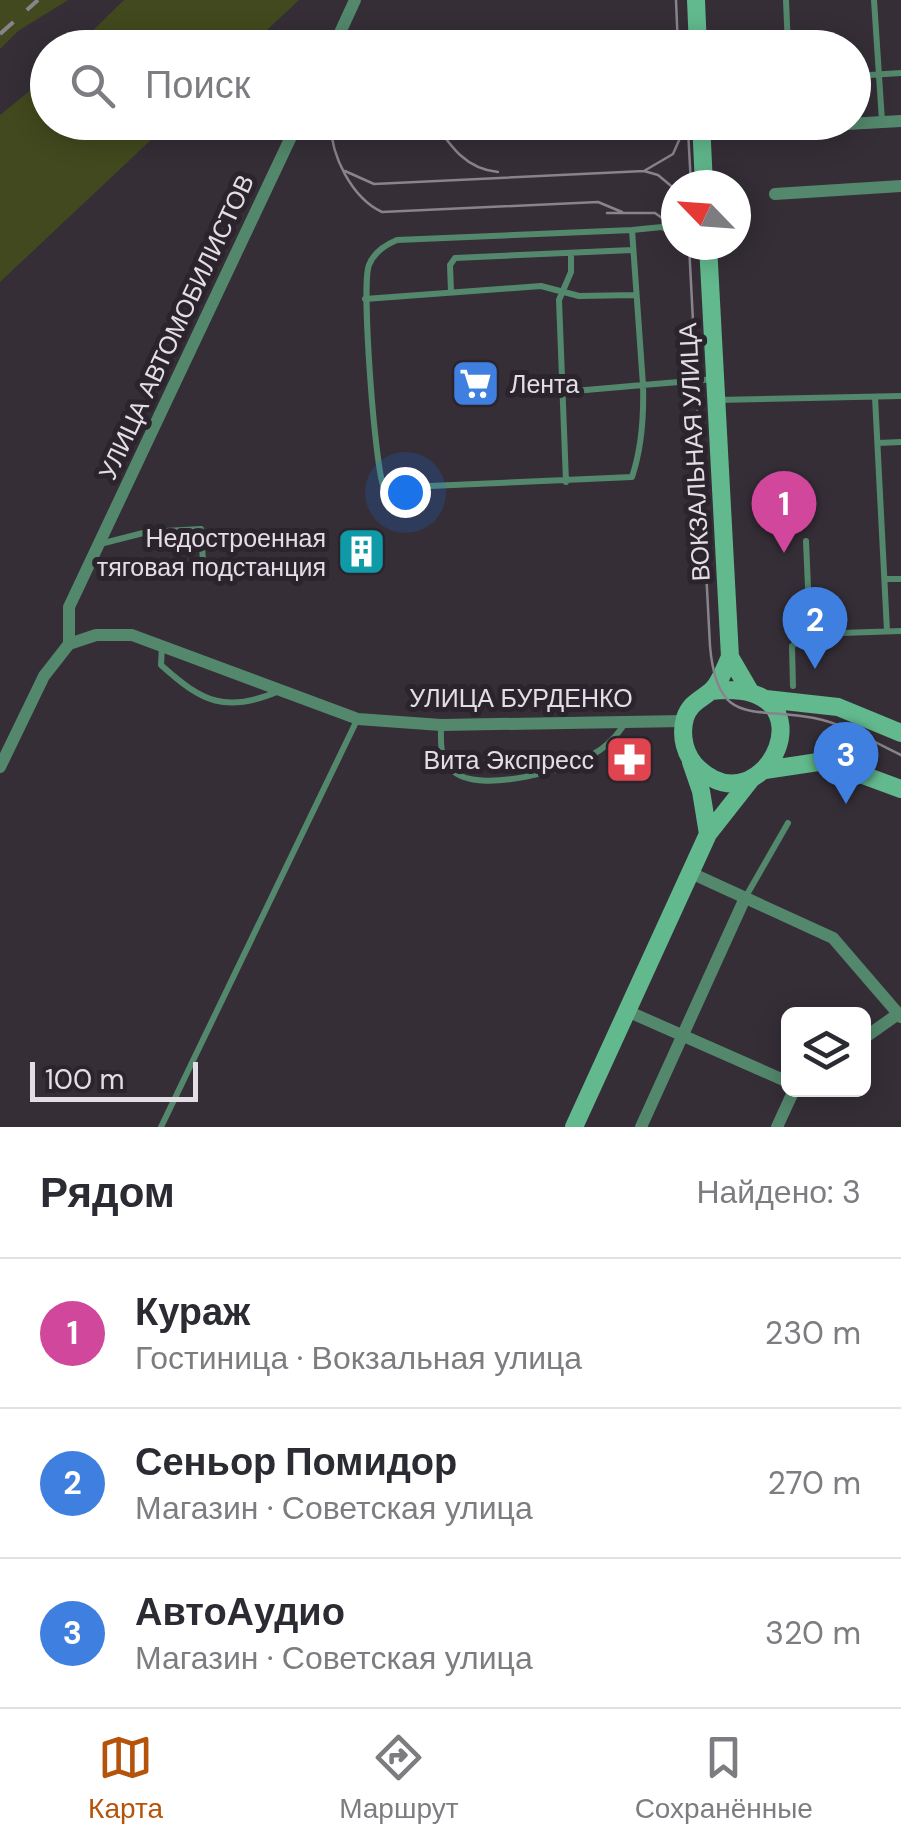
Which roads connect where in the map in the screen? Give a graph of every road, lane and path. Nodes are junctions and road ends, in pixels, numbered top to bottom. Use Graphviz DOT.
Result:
graph roads {
  1 [pos="355,0"];
  2 [pos="696,0"];
  3 [pos="786,0"];
  4 [pos="874,0"];
  5 [pos="341,30"];
  6 [pos="697,30"];
  7 [pos="787,30"];
  8 [pos="901,73"];
  9 [pos="878,74"];
  10 [pos="871,75"];
  11 [pos="901,121"];
  12 [pos="871,122"];
  13 [pos="882,122"];
  14 [pos="289,140"];
  15 [pos="702,140"];
  16 [pos="703,170"];
  17 [pos="901,186"];
  18 [pos="775,194"];
  19 [pos="661,228"];
  20 [pos="632,230"];
  21 [pos="632,250"];
  22 [pos="570,253"];
  23 [pos="705,260"];
  24 [pos="562,291"];
  25 [pos="451,292"];
  26 [pos="636,296"];
  27 [pos="365,299"];
  28 [pos="716,379"];
  29 [pos="642,385"];
  30 [pos="563,392"];
  31 [pos="901,396"];
  32 [pos="875,398"];
  33 [pos="717,400"];
  34 [pos="901,442"];
  35 [pos="878,443"];
  36 [pos="566,482"];
  37 [pos="806,541"];
  38 [pos="98,544"];
  39 [pos="91,560"];
  40 [pos="885,579"];
  41 [pos="901,580"];
  42 [pos="887,631"];
  43 [pos="901,631"];
  44 [pos="810,634"];
  45 [pos="70,644"];
  46 [pos="162,644"];
  47 [pos="730,657"];
  48 [pos="793,686"];
  49 [pos="711,690"];
  50 [pos="280,691"];
  51 [pos="758,696"];
  52 [pos="358,718"];
  53 [pos="627,720"];
  54 [pos="684,721"];
  55 [pos="441,725"];
  56 [pos="901,734"];
  57 [pos="687,752"];
  58 [pos="0,767"];
  59 [pos="758,774"];
  60 [pos="901,789"];
  61 [pos="788,823"];
  62 [pos="708,834"];
  63 [pos="691,873"];
  64 [pos="745,898"];
  65 [pos="628,1011"];
  66 [pos="900,1016"];
  67 [pos="684,1034"];
  68 [pos="871,1034"];
  69 [pos="781,1079"];
  70 [pos="791,1097"];
  71 [pos="161,1127"];
  72 [pos="574,1127"];
  73 [pos="641,1127"];
  74 [pos="777,1127"];
  1 -- 5 [label="street"];
  2 -- 6 [label="main road"];
  3 -- 7 [label="lane"];
  4 -- 9 [label="lane"];
  8 -- 9 [label="lane"];
  9 -- 10 [label="lane"];
  9 -- 13 [label="lane"];
  11 -- 13 [label="street"];
  12 -- 13 [label="street"];
  14 -- 38 [label="street, УЛИЦА АВТОМОБИЛИСТОВ"];
  15 -- 16 [label="main road"];
  17 -- 18 [label="street"];
  19 -- 20 [label="lane"];
  20 -- 21 [label="lane"];
  20 -- 27 [label="lane"];
  21 -- 22 [label="lane"];
  21 -- 26 [label="lane"];
  22 -- 24 [label="lane"];
  22 -- 25 [label="lane"];
  23 -- 28 [label="main road, ВОКЗАЛЬНАЯ УЛИЦА"];
  24 -- 25 [label="lane"];
  24 -- 26 [label="lane"];
  24 -- 30 [label="lane"];
  25 -- 27 [label="lane"];
  26 -- 29 [label="lane"];
  27 -- 36 [label="lane"];
  28 -- 29 [label="lane"];
  28 -- 33 [label="main road, ВОКЗАЛЬНАЯ УЛИЦА"];
  29 -- 30 [label="lane"];
  29 -- 36 [label="lane"];
  30 -- 36 [label="lane"];
  31 -- 32 [label="lane"];
  32 -- 33 [label="lane"];
  32 -- 35 [label="lane"];
  33 -- 47 [label="main road, ВОКЗАЛЬНАЯ УЛИЦА"];
  34 -- 35 [label="lane"];
  35 -- 40 [label="lane"];
  37 -- 44 [label="lane"];
  38 -- 39 [label="street, УЛИЦА АВТОМОБИЛИСТОВ"];
  38 -- 39 [label="lane"];
  39 -- 45 [label="street, УЛИЦА АВТОМОБИЛИСТОВ"];
  40 -- 41 [label="lane"];
  40 -- 42 [label="lane"];
  42 -- 43 [label="lane"];
  42 -- 44 [label="lane"];
  44 -- 48 [label="lane"];
  45 -- 46 [label="street, УЛИЦА БУРДЕНКО"];
  45 -- 58 [label="street"];
  46 -- 50 [label="street, УЛИЦА БУРДЕНКО"];
  46 -- 50 [label="lane"];
  47 -- 49 [label="main road"];
  47 -- 51 [label="main road, ВОКЗАЛЬНАЯ УЛИЦА"];
  49 -- 51 [label="main road"];
  49 -- 54 [label="main road"];
  50 -- 52 [label="street, УЛИЦА БУРДЕНКО"];
  51 -- 56 [label="main road"];
  51 -- 59 [label="main road"];
  52 -- 55 [label="street, УЛИЦА БУРДЕНКО"];
  52 -- 71 [label="lane"];
  53 -- 54 [label="street, УЛИЦА БУРДЕНКО"];
  53 -- 55 [label="street, УЛИЦА БУРДЕНКО"];
  53 -- 55 [label="lane"];
  54 -- 57 [label="main road"];
  57 -- 59 [label="main road"];
  57 -- 62 [label="main road"];
  59 -- 60 [label="main road"];
  59 -- 62 [label="main road"];
  61 -- 64 [label="lane"];
  62 -- 63 [label="main road"];
  63 -- 64 [label="street"];
  63 -- 65 [label="main road"];
  64 -- 66 [label="street"];
  64 -- 67 [label="street"];
  65 -- 67 [label="street"];
  65 -- 72 [label="main road"];
  66 -- 68 [label="street"];
  67 -- 69 [label="street"];
  67 -- 73 [label="street"];
  70 -- 74 [label="street"];
}
